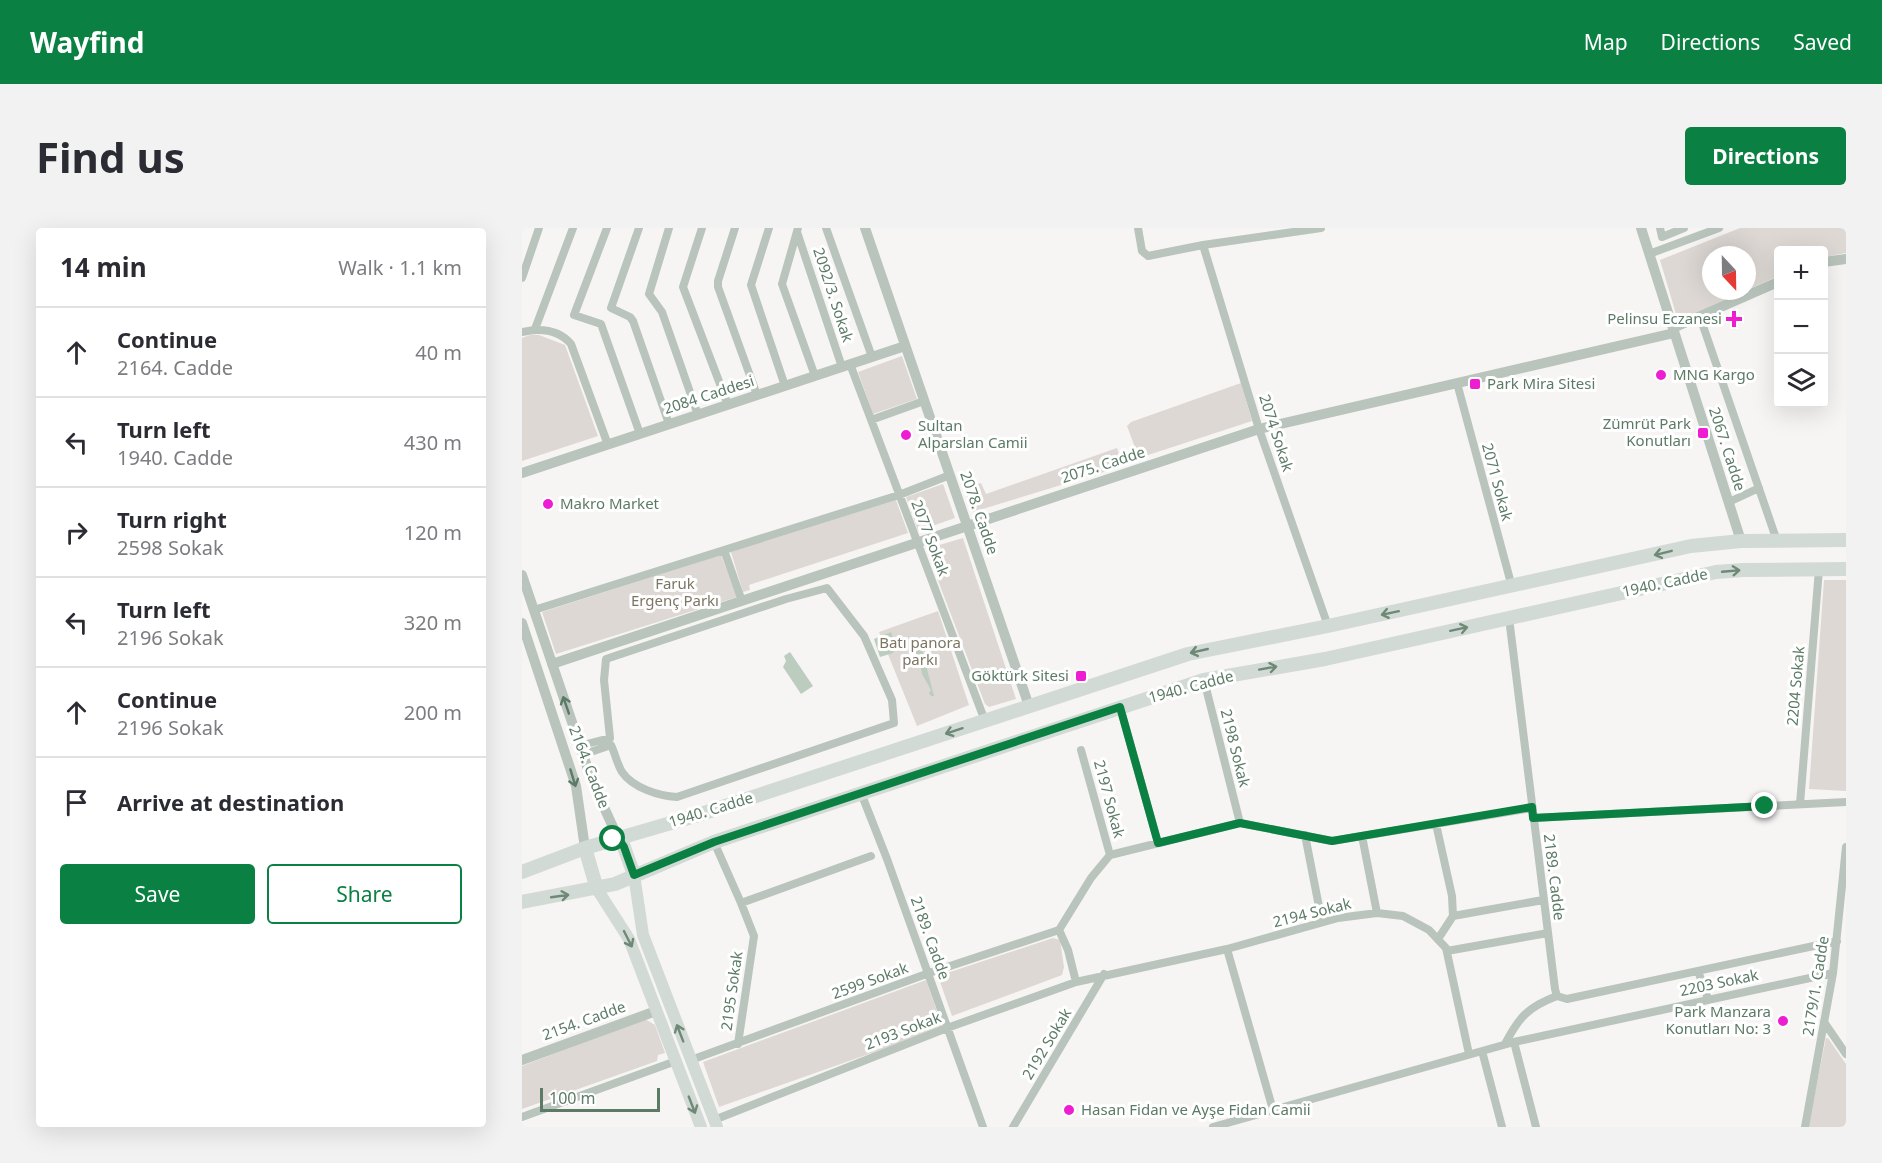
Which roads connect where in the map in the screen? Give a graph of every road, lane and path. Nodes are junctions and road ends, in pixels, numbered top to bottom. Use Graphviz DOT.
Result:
graph roads {
  1 [pos="539,228"];
  2 [pos="573,228"];
  3 [pos="607,228"];
  4 [pos="639,228"];
  5 [pos="669,228"];
  6 [pos="702,228"];
  7 [pos="735,228"];
  8 [pos="769,228"];
  9 [pos="826,228"];
  10 [pos="865,228"];
  11 [pos="1138,228"];
  12 [pos="1321,228"];
  13 [pos="1641,228"];
  14 [pos="1660,228"];
  15 [pos="1684,228"];
  16 [pos="1719,228"];
  17 [pos="798,230"];
  18 [pos="1203,245"];
  19 [pos="1649,254"];
  20 [pos="1846,259"];
  21 [pos="1828,261"];
  22 [pos="522,278"];
  23 [pos="1774,284"];
  24 [pos="1700,317"];
  25 [pos="535,329"];
  26 [pos="1674,331"];
  27 [pos="522,332"];
  28 [pos="905,346"];
  29 [pos="872,357"];
  30 [pos="846,365"];
  31 [pos="815,376"];
  32 [pos="1457,383"];
  33 [pos="785,386"];
  34 [pos="757,395"];
  35 [pos="924,401"];
  36 [pos="728,405"];
  37 [pos="698,415"];
  38 [pos="871,420"];
  39 [pos="669,424"];
  40 [pos="1259,429"];
  41 [pos="640,434"];
  42 [pos="608,445"];
  43 [pos="522,473"];
  44 [pos="950,475"];
  45 [pos="1759,488"];
  46 [pos="899,495"];
  47 [pos="1729,502"];
  48 [pos="967,526"];
  49 [pos="1846,540"];
  50 [pos="1741,541"];
  51 [pos="1778,541"];
  52 [pos="917,542"];
  53 [pos="724,550"];
  54 [pos="1846,569"];
  55 [pos="1819,570"];
  56 [pos="522,575"];
  57 [pos="1512,587"];
  58 [pos="742,601"];
  59 [pos="534,610"];
  60 [pos="1509,618"];
  61 [pos="522,623"];
  62 [pos="1328,627"];
  63 [pos="524,635"];
  64 [pos="552,664"];
  65 [pos="1204,680"];
  66 [pos="1029,706"];
  67 [pos="1120,707"];
  68 [pos="985,721"];
  69 [pos="610,741"];
  70 [pos="581,750"];
  71 [pos="1081,750"];
  72 [pos="861,793"];
  73 [pos="1846,802"];
  74 [pos="1800,804"];
  75 [pos="1532,807"];
  76 [pos="1533,818"];
  77 [pos="1240,823"];
  78 [pos="1436,824"];
  79 [pos="1305,836"];
  80 [pos="1362,837"];
  81 [pos="618,838"];
  82 [pos="714,842"];
  83 [pos="1158,843"];
  84 [pos="1846,847"];
  85 [pos="585,848"];
  86 [pos="1110,855"];
  87 [pos="871,856"];
  88 [pos="522,872"];
  89 [pos="634,875"];
  90 [pos="597,889"];
  91 [pos="1543,900"];
  92 [pos="522,902"];
  93 [pos="741,903"];
  94 [pos="1843,911"];
  95 [pos="1377,913"];
  96 [pos="1453,916"];
  97 [pos="1322,922"];
  98 [pos="1059,930"];
  99 [pos="1548,933"];
  100 [pos="1438,939"];
  101 [pos="1836,941"];
  102 [pos="1227,949"];
  103 [pos="1447,951"];
  104 [pos="1698,971"];
  105 [pos="928,973"];
  106 [pos="1833,973"];
  107 [pos="1104,974"];
  108 [pos="1076,982"];
  109 [pos="1557,996"];
  110 [pos="1708,999"];
  111 [pos="656,1011"];
  112 [pos="1824,1022"];
  113 [pos="947,1028"];
  114 [pos="1514,1042"];
  115 [pos="738,1044"];
  116 [pos="1505,1044"];
  117 [pos="1482,1051"];
  118 [pos="1469,1054"];
  119 [pos="1846,1054"];
  120 [pos="522,1060"];
  121 [pos="691,1060"];
  122 [pos="676,1061"];
  123 [pos="1273,1110"];
  124 [pos="522,1117"];
  125 [pos="1246,1123"];
  126 [pos="715,1124"];
  127 [pos="701,1127"];
  128 [pos="983,1127"];
  129 [pos="1013,1127"];
  130 [pos="1213,1127"];
  131 [pos="1502,1127"];
  132 [pos="1536,1127"];
  133 [pos="1805,1127"];
  1 -- 22 [label="street"];
  2 -- 25 [label="street"];
  3 -- 41 [label="street"];
  4 -- 39 [label="street"];
  5 -- 37 [label="street"];
  6 -- 36 [label="street"];
  7 -- 34 [label="street"];
  8 -- 33 [label="street"];
  9 -- 29 [label="street"];
  10 -- 28 [label="street, 2078. Cadde"];
  11 -- 18 [label="street"];
  12 -- 18 [label="street"];
  13 -- 19 [label="street, 2067. Cadde"];
  14 -- 15 [label="street"];
  16 -- 19 [label="street"];
  17 -- 30 [label="street, 2092/3. Sokak"];
  17 -- 31 [label="street"];
  18 -- 40 [label="street, 2074 Sokak"];
  19 -- 26 [label="street, 2067. Cadde"];
  20 -- 21 [label="street"];
  23 -- 24 [label="street, 2075. Cadde"];
  24 -- 26 [label="street, 2075. Cadde"];
  24 -- 45 [label="street"];
  25 -- 27 [label="street"];
  25 -- 42 [label="street"];
  26 -- 32 [label="street, 2075. Cadde"];
  26 -- 47 [label="street, 2067. Cadde"];
  28 -- 29 [label="street, 2084 Caddesi"];
  28 -- 35 [label="street, 2078. Cadde"];
  29 -- 30 [label="street, 2084 Caddesi"];
  30 -- 31 [label="street, 2084 Caddesi"];
  30 -- 38 [label="street, 2077 Sokak"];
  31 -- 33 [label="street, 2084 Caddesi"];
  32 -- 40 [label="street, 2075. Cadde"];
  32 -- 57 [label="street, 2071 Sokak"];
  33 -- 34 [label="street, 2084 Caddesi"];
  34 -- 36 [label="street, 2084 Caddesi"];
  35 -- 38 [label="street"];
  35 -- 44 [label="street, 2078. Cadde"];
  36 -- 37 [label="street, 2084 Caddesi"];
  37 -- 39 [label="street, 2084 Caddesi"];
  38 -- 46 [label="street, 2077 Sokak"];
  39 -- 41 [label="street, 2084 Caddesi"];
  40 -- 48 [label="street, 2075. Cadde"];
  40 -- 62 [label="street, 2074 Sokak"];
  41 -- 42 [label="street, 2084 Caddesi"];
  42 -- 43 [label="street, 2084 Caddesi"];
  44 -- 46 [label="street"];
  44 -- 48 [label="street, 2078. Cadde"];
  45 -- 47 [label="street"];
  45 -- 51 [label="street"];
  46 -- 52 [label="street, 2077 Sokak"];
  46 -- 53 [label="street"];
  47 -- 50 [label="street, 2067. Cadde"];
  48 -- 52 [label="street, 2075. Cadde"];
  48 -- 66 [label="street, 2078. Cadde"];
  49 -- 51 [label="main road, 1940. Cadde"];
  50 -- 51 [label="main road, 1940. Cadde"];
  50 -- 57 [label="main road, 1940. Cadde, one-way"];
  52 -- 58 [label="street, 2075. Cadde"];
  52 -- 68 [label="street, 2077 Sokak"];
  53 -- 58 [label="street"];
  53 -- 59 [label="street"];
  54 -- 55 [label="main road, 1940. Cadde"];
  60 -- 55 [label="main road, 1940. Cadde, one-way"];
  55 -- 74 [label="street, 2204 Sokak"];
  56 -- 59 [label="street, 2164. Cadde"];
  57 -- 62 [label="main road, 1940. Cadde, one-way"];
  58 -- 64 [label="street, 2075. Cadde"];
  59 -- 64 [label="street, 2164. Cadde"];
  65 -- 60 [label="main road, 1940. Cadde, one-way"];
  60 -- 75 [label="street, 2189. Cadde"];
  61 -- 63 [label="street, 2164. Cadde"];
  62 -- 66 [label="main road, 1940. Cadde, one-way"];
  63 -- 85 [label="street, 2164. Cadde, one-way"];
  70 -- 64 [label="street, 2164. Cadde, one-way"];
  65 -- 67 [label="main road, 1940. Cadde"];
  65 -- 77 [label="street, 2198 Sokak"];
  66 -- 68 [label="main road, 1940. Cadde"];
  67 -- 72 [label="main road, 1940. Cadde"];
  67 -- 83 [label="street"];
  68 -- 81 [label="main road, 1940. Cadde, one-way"];
  69 -- 69 [label="street"];
  69 -- 70 [label="street"];
  70 -- 81 [label="street, 2164. Cadde"];
  71 -- 86 [label="street, 2197 Sokak"];
  72 -- 82 [label="main road, 1940. Cadde"];
  72 -- 105 [label="street, 2189. Cadde"];
  73 -- 74 [label="street"];
  74 -- 76 [label="street"];
  75 -- 76 [label="street, 2189. Cadde"];
  75 -- 78 [label="street"];
  76 -- 91 [label="street, 2189. Cadde"];
  77 -- 79 [label="street"];
  77 -- 83 [label="street"];
  78 -- 80 [label="street"];
  78 -- 96 [label="street"];
  79 -- 80 [label="street"];
  79 -- 97 [label="street"];
  80 -- 95 [label="street"];
  81 -- 85 [label="main road, 1940. Cadde"];
  81 -- 89 [label="main road, 2164. Cadde"];
  82 -- 89 [label="main road, 1940. Cadde"];
  82 -- 93 [label="street, 2195 Sokak"];
  83 -- 86 [label="street"];
  84 -- 94 [label="street, 2179/1. Cadde"];
  85 -- 88 [label="main road, 1940. Cadde"];
  85 -- 90 [label="main road, 2164. Cadde"];
  86 -- 98 [label="street"];
  87 -- 93 [label="street"];
  89 -- 90 [label="main road, 1940. Cadde"];
  121 -- 89 [label="main road, 2164. Cadde, one-way"];
  92 -- 90 [label="main road, 1940. Cadde, one-way"];
  90 -- 111 [label="main road, 2164. Cadde, one-way"];
  91 -- 96 [label="street"];
  91 -- 99 [label="street, 2189. Cadde"];
  93 -- 115 [label="street, 2195 Sokak"];
  94 -- 101 [label="street, 2179/1. Cadde"];
  95 -- 97 [label="street, 2194 Sokak"];
  95 -- 100 [label="street, 2194 Sokak"];
  96 -- 100 [label="street"];
  97 -- 102 [label="street, 2194 Sokak"];
  98 -- 105 [label="street, 2599 Sokak"];
  98 -- 108 [label="street"];
  99 -- 103 [label="street"];
  99 -- 109 [label="street, 2189. Cadde"];
  100 -- 103 [label="street, 2194 Sokak"];
  101 -- 104 [label="street, 2203 Sokak"];
  101 -- 106 [label="street, 2179/1. Cadde"];
  102 -- 107 [label="street, 2194 Sokak"];
  102 -- 123 [label="street"];
  103 -- 118 [label="street, 2194 Sokak"];
  104 -- 109 [label="street, 2203 Sokak"];
  104 -- 110 [label="street"];
  105 -- 113 [label="street, 2189. Cadde"];
  105 -- 115 [label="street, 2599 Sokak"];
  106 -- 110 [label="street, 2203 Sokak"];
  106 -- 112 [label="street, 2179/1. Cadde"];
  107 -- 108 [label="street, 2193 Sokak"];
  107 -- 129 [label="street, 2192 Sokak"];
  108 -- 113 [label="street, 2193 Sokak"];
  109 -- 116 [label="street"];
  110 -- 114 [label="street, 2203 Sokak"];
  111 -- 120 [label="street, 2154. Cadde"];
  111 -- 122 [label="main road, 2164. Cadde"];
  112 -- 119 [label="street"];
  112 -- 133 [label="street, 2179/1. Cadde"];
  113 -- 126 [label="street, 2193 Sokak"];
  113 -- 128 [label="street, 2189. Cadde"];
  114 -- 116 [label="street, 2203 Sokak"];
  114 -- 132 [label="street"];
  115 -- 121 [label="street, 2599 Sokak"];
  116 -- 117 [label="street"];
  117 -- 118 [label="street"];
  117 -- 131 [label="street"];
  118 -- 123 [label="street"];
  121 -- 126 [label="main road, 2164. Cadde"];
  122 -- 124 [label="street"];
  122 -- 127 [label="main road, 2164. Cadde, one-way"];
  123 -- 125 [label="street"];
  125 -- 130 [label="street"];
}
